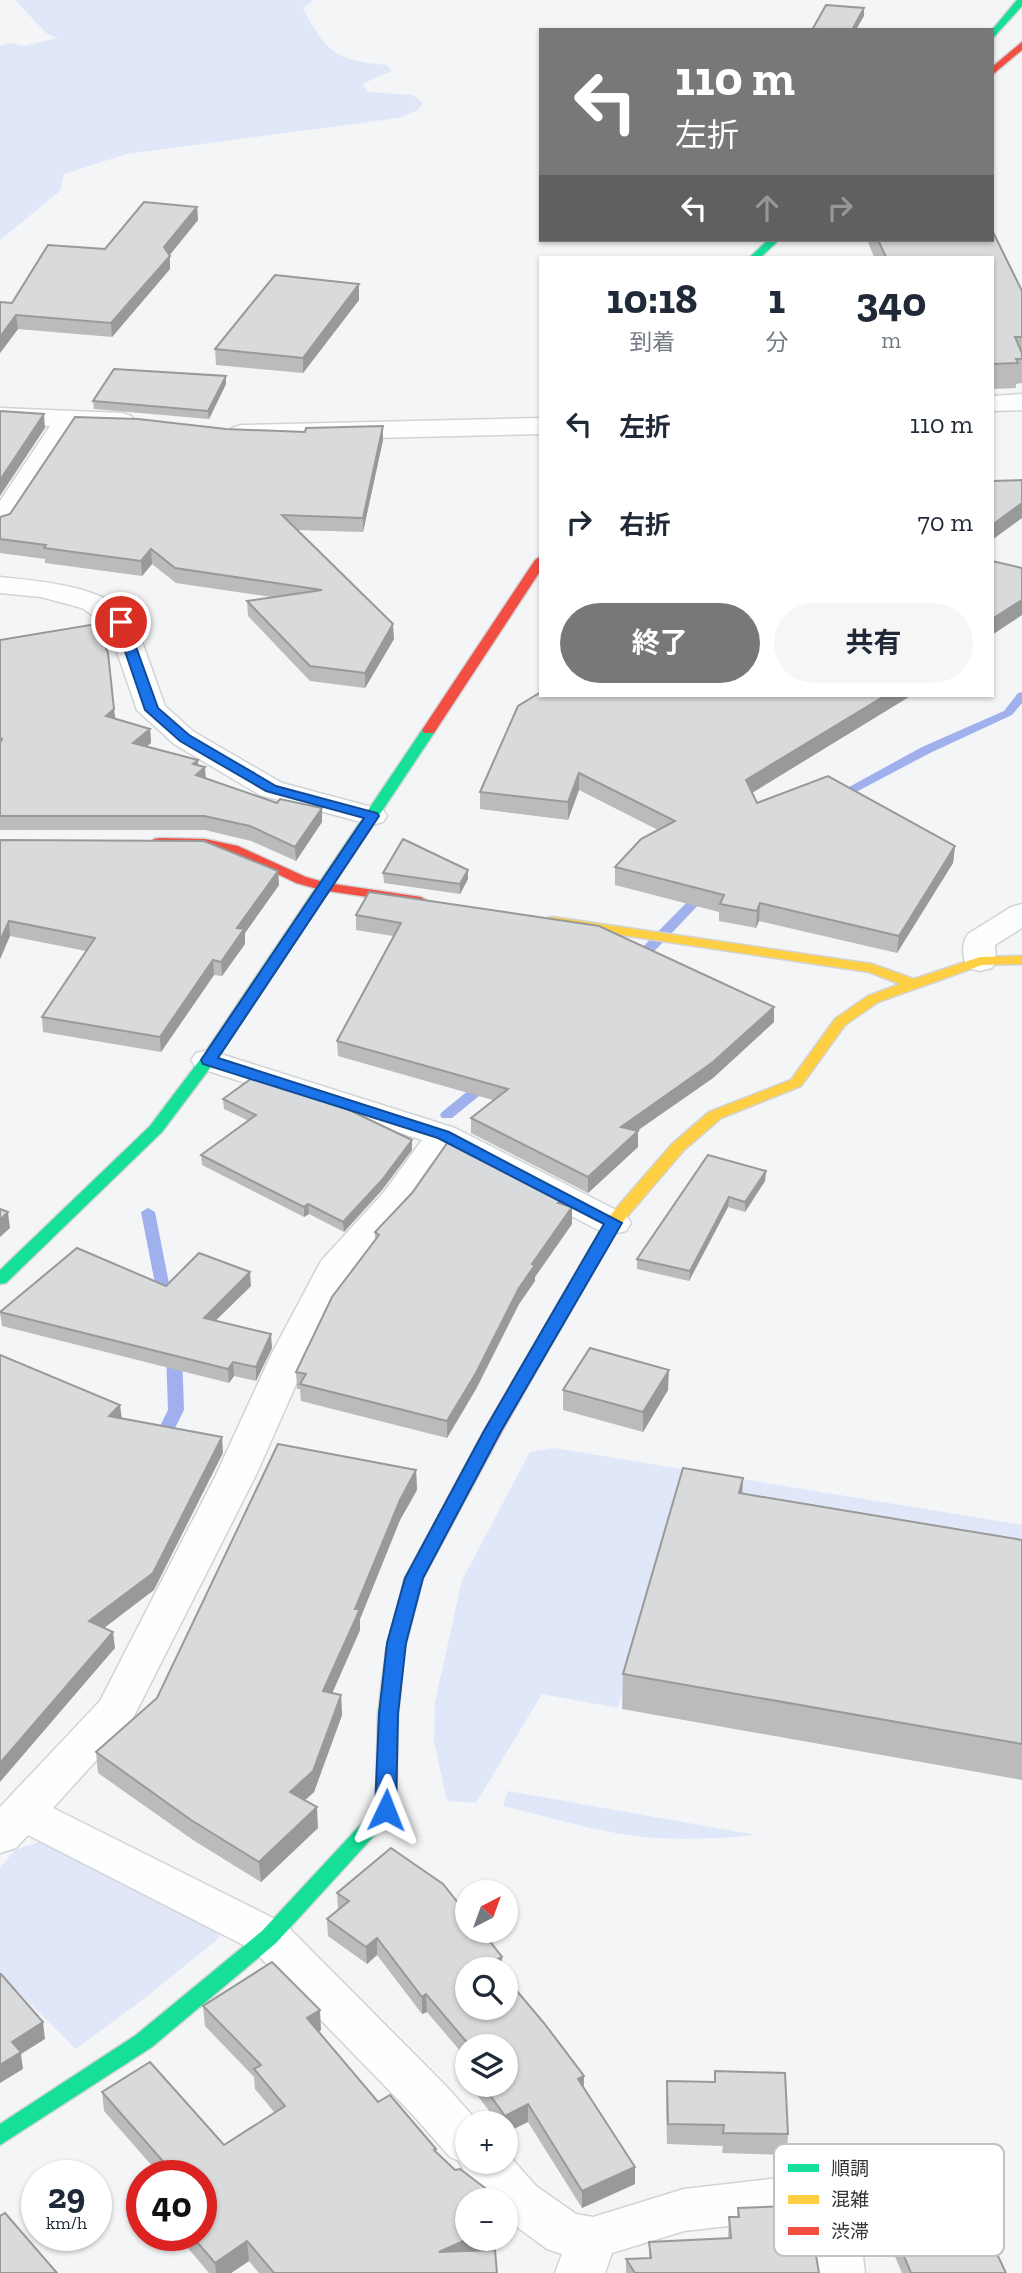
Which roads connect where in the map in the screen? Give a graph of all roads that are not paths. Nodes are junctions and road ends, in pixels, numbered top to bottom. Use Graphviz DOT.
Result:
graph roads {
  1 [pos="1020,4"];
  2 [pos="994,34"];
  3 [pos="1022,45"];
  4 [pos="994,70"];
  5 [pos="773,242"];
  6 [pos="756,256"];
  7 [pos="1022,402"];
  8 [pos="994,404"];
  9 [pos="0,416"];
  10 [pos="68,418"];
  11 [pos="152,423"];
  12 [pos="539,426"];
  13 [pos="216,430"];
  14 [pos="0,521"];
  15 [pos="539,563"];
  16 [pos="0,585"];
  17 [pos="372,816"];
  18 [pos="140,842"];
  19 [pos="326,887"];
  20 [pos="437,904"];
  21 [pos="1022,914"];
  22 [pos="533,918"];
  23 [pos="1022,960"];
  24 [pos="980,961"];
  25 [pos="912,984"];
  26 [pos="208,1060"];
  27 [pos="443,1135"];
  28 [pos="613,1223"];
  29 [pos="0,1279"];
  30 [pos="11,1824"];
  31 [pos="269,1937"];
  32 [pos="455,2129"];
  33 [pos="0,2136"];
  34 [pos="495,2174"];
  35 [pos="774,2200"];
  36 [pos="587,2256"];
  1 -- 2 [label="street"];
  3 -- 4 [label="street"];
  5 -- 6 [label="street"];
  7 -- 8 [label="street"];
  9 -- 10 [label="street"];
  10 -- 11 [label="street"];
  10 -- 14 [label="street"];
  12 -- 13 [label="street"];
  15 -- 17 [label="street"];
  16 -- 17 [label="street"];
  17 -- 19 [label="street"];
  18 -- 19 [label="street"];
  19 -- 20 [label="street"];
  19 -- 26 [label="street"];
  21 -- 24 [label="street"];
  22 -- 25 [label="street"];
  23 -- 24 [label="street"];
  24 -- 25 [label="street"];
  25 -- 28 [label="street"];
  26 -- 27 [label="street"];
  26 -- 29 [label="street"];
  27 -- 28 [label="street"];
  27 -- 30 [label="street"];
  28 -- 31 [label="street"];
  30 -- 31 [label="street"];
  31 -- 32 [label="street"];
  31 -- 33 [label="street"];
  34 -- 36 [label="street"];
  35 -- 36 [label="street"];
}
